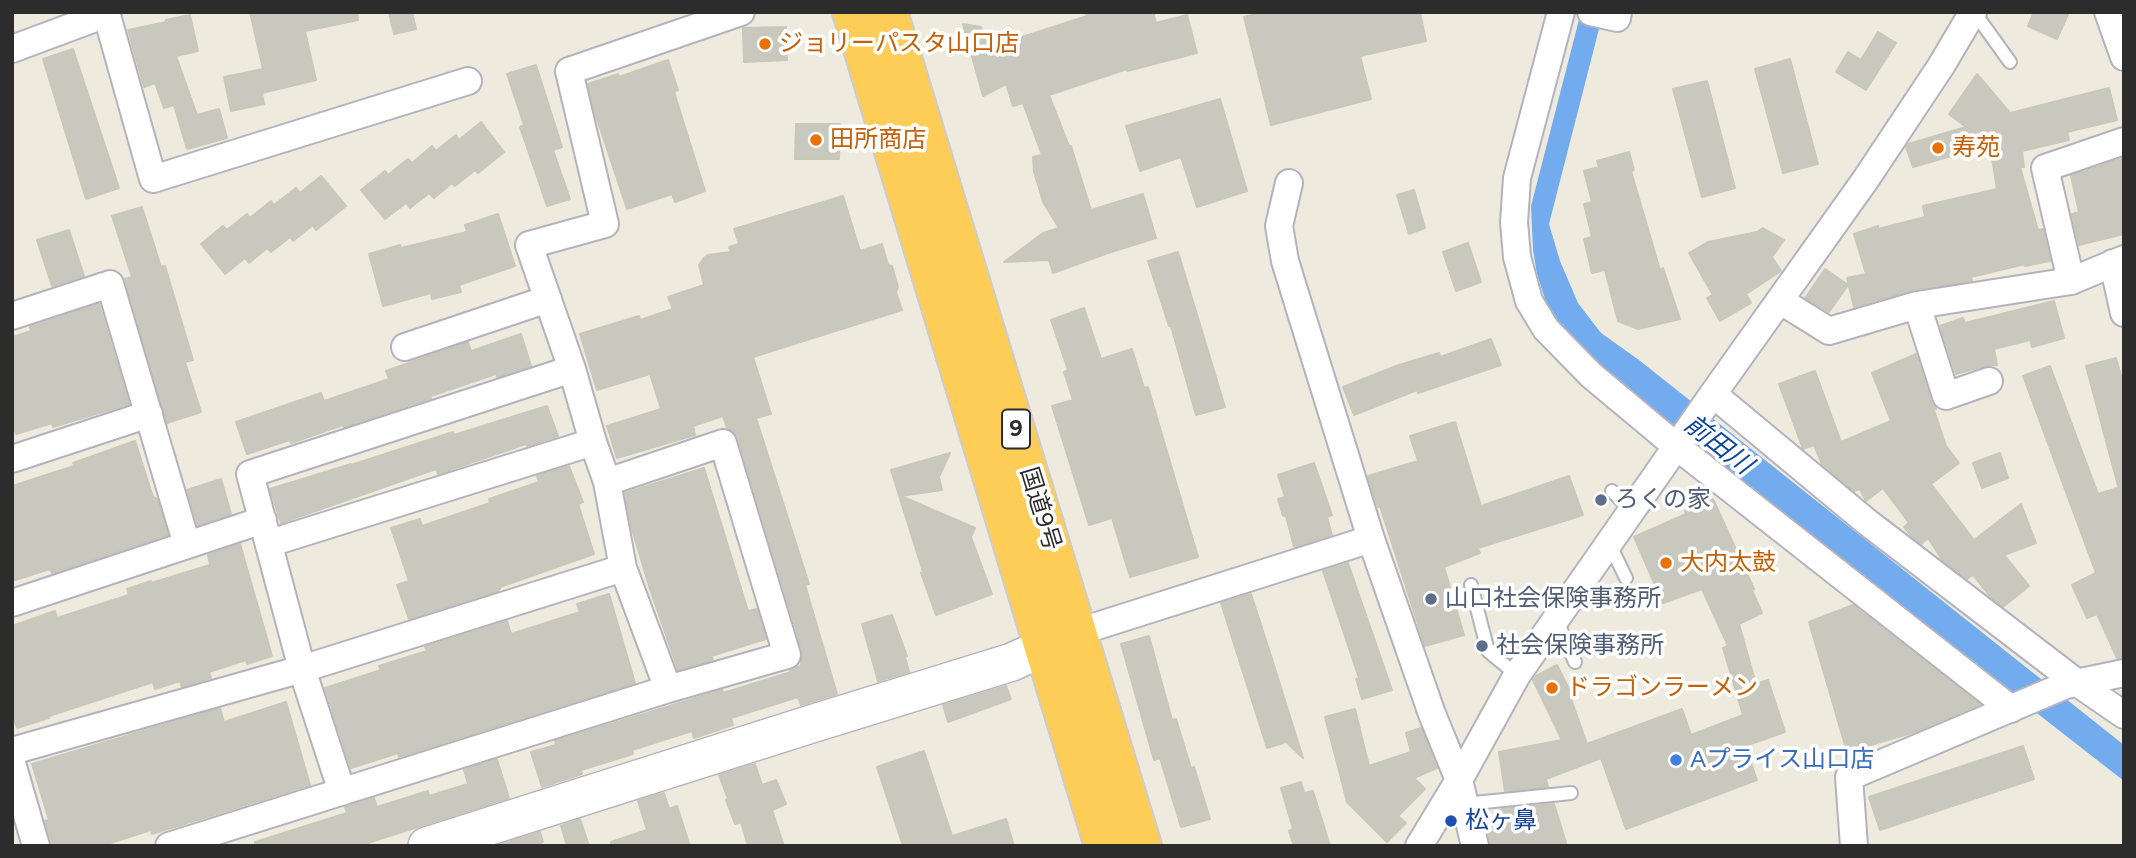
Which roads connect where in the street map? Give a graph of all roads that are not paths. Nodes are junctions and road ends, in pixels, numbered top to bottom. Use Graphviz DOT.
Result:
graph roads {
  1 [pos="741,12"];
  2 [pos="852,12"];
  3 [pos="888,12"];
  4 [pos="1561,12"];
  5 [pos="1591,12"];
  6 [pos="1974,12"];
  7 [pos="2108,12"];
  8 [pos="106,13"];
  9 [pos="1618,15"];
  10 [pos="12,49"];
  11 [pos="2124,57"];
  12 [pos="2011,62"];
  13 [pos="468,81"];
  14 [pos="2124,141"];
  15 [pos="1289,183"];
  16 [pos="2118,261"];
  17 [pos="2071,281"];
  18 [pos="548,299"];
  19 [pos="1781,301"];
  20 [pos="1917,305"];
  21 [pos="2124,313"];
  22 [pos="12,316"];
  23 [pos="405,347"];
  24 [pos="572,369"];
  25 [pos="1989,381"];
  26 [pos="1713,394"];
  27 [pos="149,414"];
  28 [pos="593,442"];
  29 [pos="1676,446"];
  30 [pos="12,459"];
  31 [pos="607,482"];
  32 [pos="1612,491"];
  33 [pos="1632,510"];
  34 [pos="267,532"];
  35 [pos="1371,539"];
  36 [pos="1608,543"];
  37 [pos="187,545"];
  38 [pos="623,568"];
  39 [pos="1626,578"];
  40 [pos="1471,585"];
  41 [pos="12,603"];
  42 [pos="1556,619"];
  43 [pos="1061,639"];
  44 [pos="1575,662"];
  45 [pos="302,669"];
  46 [pos="2124,673"];
  47 [pos="1517,675"];
  48 [pos="2071,684"];
  49 [pos="668,689"];
  50 [pos="2013,708"];
  51 [pos="2124,715"];
  52 [pos="12,751"];
  53 [pos="12,763"];
  54 [pos="342,792"];
  55 [pos="1462,792"];
  56 [pos="1571,793"];
  57 [pos="36,846"];
  58 [pos="169,846"];
  59 [pos="427,846"];
  60 [pos="1104,846"];
  61 [pos="1142,846"];
  62 [pos="1419,846"];
  63 [pos="1475,846"];
  64 [pos="1854,846"];
  1 -- 18 [label="street"];
  2 -- 43 [label="highway, 国道9号 / 9"];
  3 -- 43 [label="highway, 国道9号 / 9"];
  4 -- 29 [label="street"];
  5 -- 9 [label="street"];
  6 -- 12 [label="lane"];
  6 -- 19 [label="street"];
  7 -- 11 [label="street"];
  8 -- 10 [label="street"];
  8 -- 13 [label="street"];
  14 -- 17 [label="street"];
  15 -- 35 [label="street"];
  16 -- 17 [label="street"];
  16 -- 21 [label="street"];
  17 -- 20 [label="street"];
  18 -- 23 [label="street"];
  18 -- 24 [label="street"];
  19 -- 20 [label="street"];
  19 -- 26 [label="street"];
  20 -- 25 [label="street"];
  22 -- 27 [label="street"];
  24 -- 28 [label="street"];
  24 -- 34 [label="street"];
  26 -- 29 [label="street"];
  26 -- 48 [label="street"];
  27 -- 30 [label="street"];
  27 -- 37 [label="street"];
  28 -- 31 [label="street"];
  28 -- 34 [label="street"];
  29 -- 33 [label="street"];
  29 -- 50 [label="street"];
  31 -- 38 [label="street"];
  31 -- 49 [label="street"];
  32 -- 33 [label="lane"];
  33 -- 36 [label="street"];
  34 -- 37 [label="street"];
  34 -- 45 [label="street"];
  35 -- 43 [label="street"];
  35 -- 55 [label="street"];
  36 -- 39 [label="lane"];
  36 -- 42 [label="street"];
  37 -- 41 [label="street"];
  38 -- 45 [label="street"];
  38 -- 49 [label="street"];
  40 -- 47 [label="lane"];
  42 -- 44 [label="lane"];
  42 -- 47 [label="street"];
  43 -- 59 [label="street"];
  43 -- 60 [label="highway, 国道9号 / 9"];
  43 -- 61 [label="highway, 国道9号 / 9"];
  45 -- 52 [label="street"];
  45 -- 54 [label="street"];
  46 -- 48 [label="street"];
  47 -- 55 [label="street"];
  48 -- 50 [label="street"];
  48 -- 51 [label="street"];
  49 -- 54 [label="street"];
  50 -- 64 [label="street"];
  53 -- 57 [label="street"];
  54 -- 58 [label="street"];
  55 -- 56 [label="lane"];
  55 -- 62 [label="street"];
  55 -- 63 [label="street"];
}
